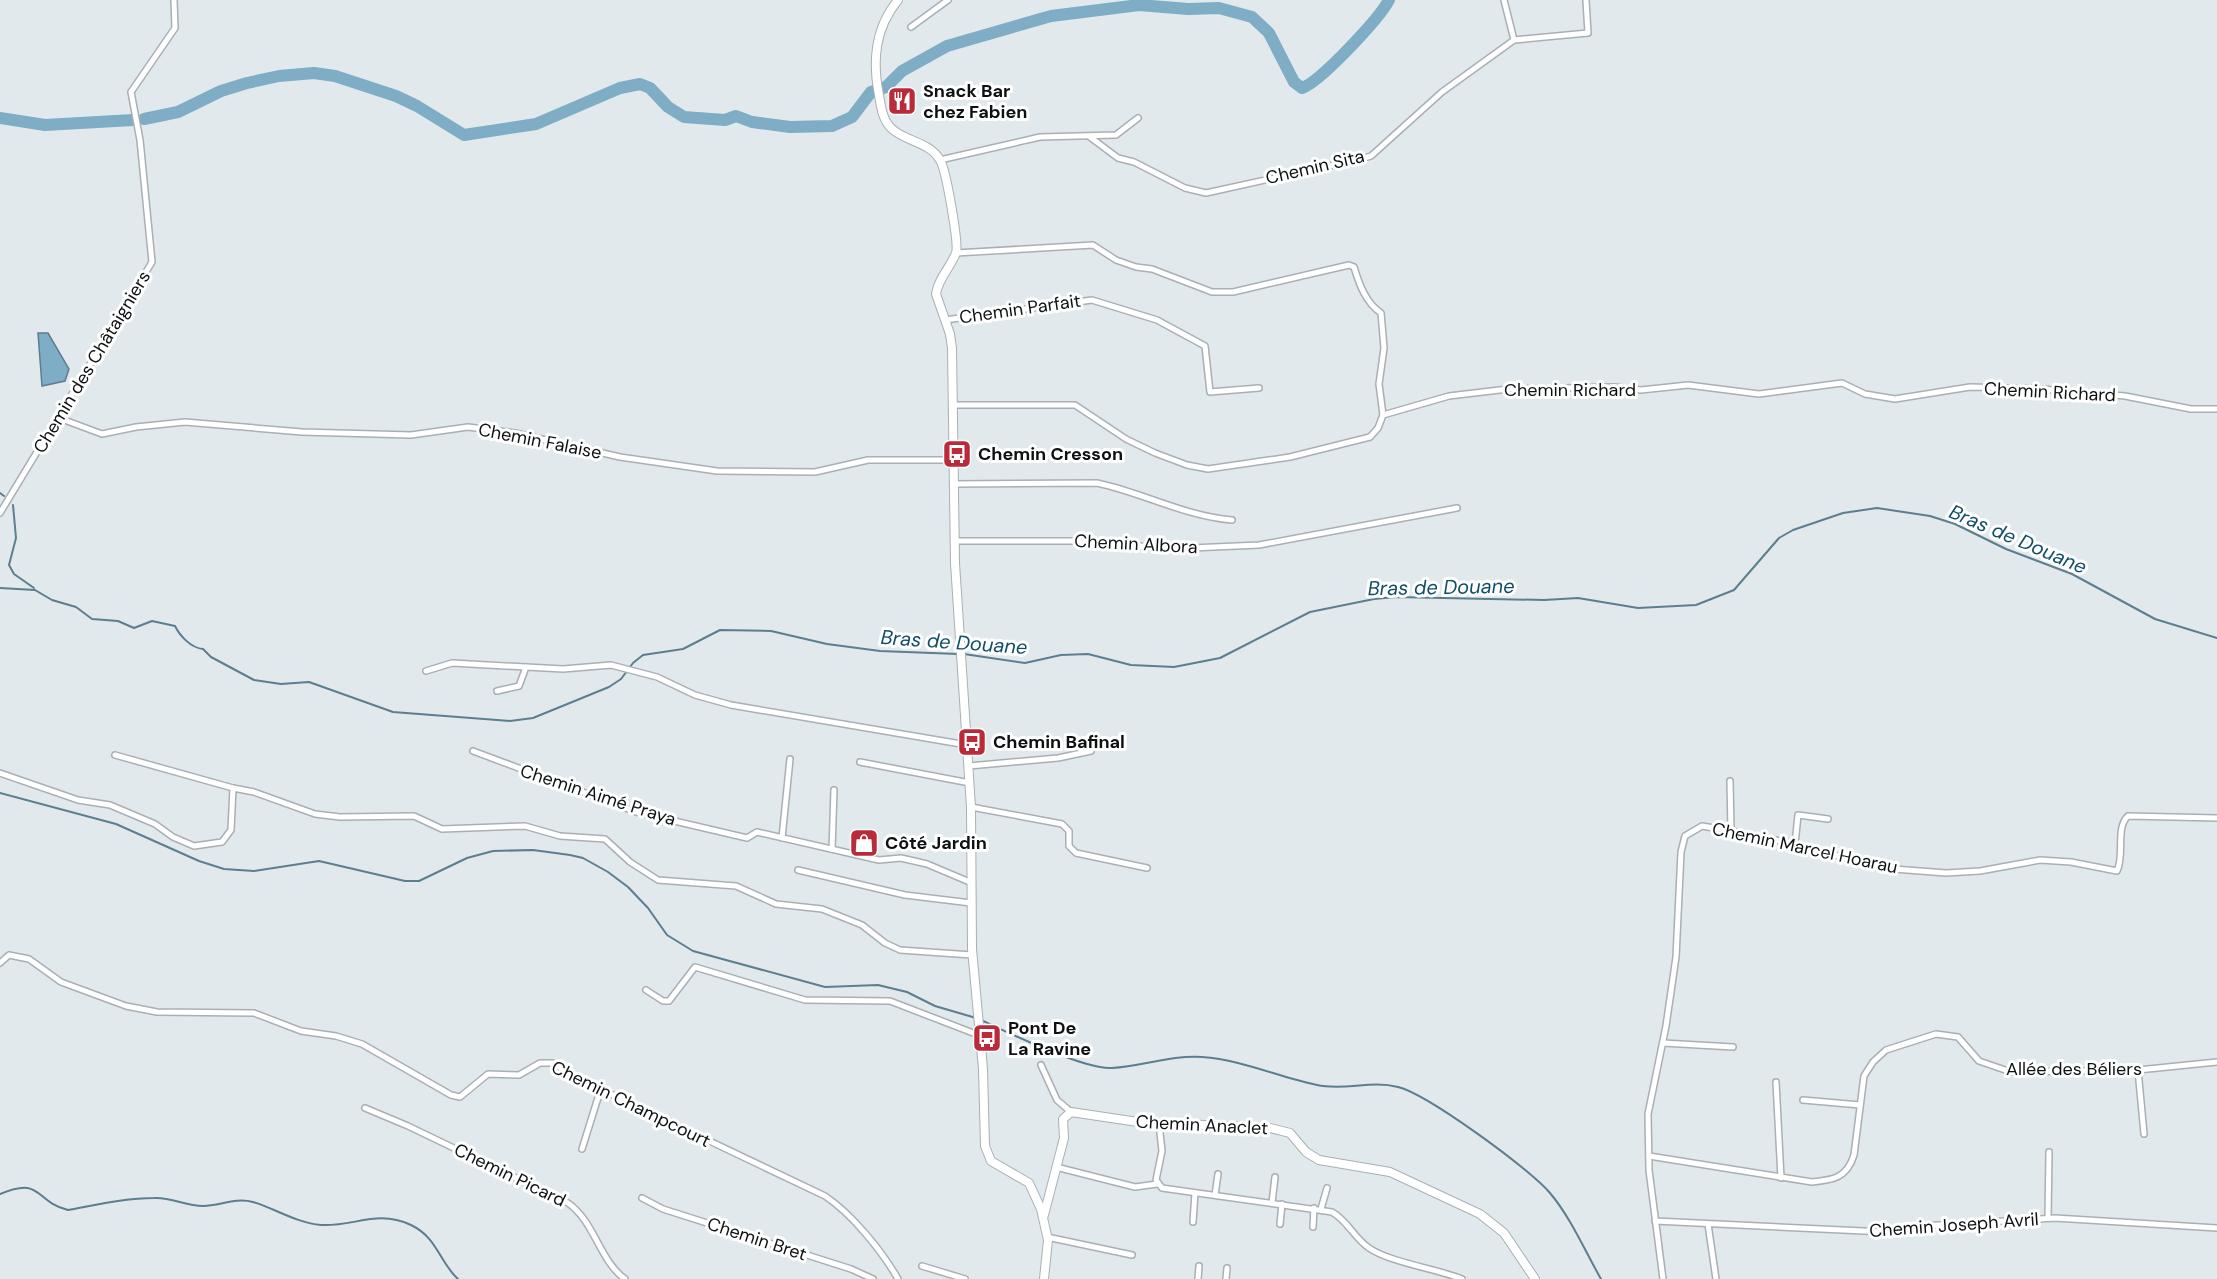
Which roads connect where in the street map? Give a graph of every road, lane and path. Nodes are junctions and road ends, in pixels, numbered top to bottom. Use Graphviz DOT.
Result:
graph roads {
  1 [pos="174,0"];
  2 [pos="898,0"];
  3 [pos="948,0"];
  4 [pos="1504,0"];
  5 [pos="1586,0"];
  6 [pos="911,27"];
  7 [pos="1514,40"];
  8 [pos="1138,118"];
  9 [pos="1090,137"];
  10 [pos="940,160"];
  11 [pos="956,253"];
  12 [pos="945,320"];
  13 [pos="1259,388"];
  14 [pos="952,405"];
  15 [pos="2217,409"];
  16 [pos="1383,415"];
  17 [pos="58,418"];
  18 [pos="952,460"];
  19 [pos="953,484"];
  20 [pos="1457,508"];
  21 [pos="0,513"];
  22 [pos="1233,520"];
  23 [pos="955,541"];
  24 [pos="526,666"];
  25 [pos="426,670"];
  26 [pos="497,691"];
  27 [pos="967,745"];
  28 [pos="473,751"];
  29 [pos="1091,751"];
  30 [pos="116,755"];
  31 [pos="790,759"];
  32 [pos="860,762"];
  33 [pos="969,766"];
  34 [pos="0,773"];
  35 [pos="1730,781"];
  36 [pos="970,783"];
  37 [pos="233,788"];
  38 [pos="834,790"];
  39 [pos="971,807"];
  40 [pos="1790,811"];
  41 [pos="1798,815"];
  42 [pos="2217,818"];
  43 [pos="1828,819"];
  44 [pos="1731,831"];
  45 [pos="782,838"];
  46 [pos="1795,844"];
  47 [pos="832,849"];
  48 [pos="1147,868"];
  49 [pos="798,870"];
  50 [pos="972,883"];
  51 [pos="971,903"];
  52 [pos="972,955"];
  53 [pos="0,963"];
  54 [pos="646,990"];
  55 [pos="981,1033"];
  56 [pos="1663,1043"];
  57 [pos="1733,1047"];
  58 [pos="2217,1062"];
  59 [pos="1041,1065"];
  60 [pos="2138,1070"];
  61 [pos="1776,1082"];
  62 [pos="601,1088"];
  63 [pos="1803,1100"];
  64 [pos="1860,1105"];
  65 [pos="365,1108"];
  66 [pos="1071,1112"];
  67 [pos="1159,1124"];
  68 [pos="2144,1134"];
  69 [pos="582,1149"];
  70 [pos="2049,1152"];
  71 [pos="1649,1155"];
  72 [pos="1056,1167"];
  73 [pos="1218,1174"];
  74 [pos="1275,1177"];
  75 [pos="1781,1178"];
  76 [pos="1157,1184"];
  77 [pos="1327,1188"];
  78 [pos="1195,1193"];
  79 [pos="1215,1195"];
  80 [pos="642,1198"];
  81 [pos="1272,1203"];
  82 [pos="1282,1204"];
  83 [pos="1317,1209"];
  84 [pos="1044,1216"];
  85 [pos="2048,1218"];
  86 [pos="1655,1221"];
  87 [pos="1193,1222"];
  88 [pos="1280,1224"];
  89 [pos="1708,1224"];
  90 [pos="1313,1227"];
  91 [pos="2217,1228"];
  92 [pos="1047,1237"];
  93 [pos="1132,1255"];
  94 [pos="922,1266"];
  95 [pos="1199,1266"];
  96 [pos="1227,1268"];
  97 [pos="1443,1272"];
  98 [pos="625,1279"];
  99 [pos="873,1279"];
  100 [pos="898,1279"];
  101 [pos="965,1279"];
  102 [pos="1044,1279"];
  103 [pos="1198,1279"];
  104 [pos="1226,1279"];
  105 [pos="1438,1279"];
  106 [pos="1462,1279"];
  107 [pos="1535,1279"];
  108 [pos="1664,1279"];
  109 [pos="1716,1279"];
  1 -- 17 [label="street, Chemin des Châtaigniers"];
  2 -- 10 [label="main road"];
  3 -- 6 [label="street"];
  4 -- 7 [label="street"];
  5 -- 7 [label="street"];
  7 -- 9 [label="street, Chemin Sita"];
  8 -- 9 [label="street"];
  9 -- 10 [label="street"];
  10 -- 11 [label="main road"];
  11 -- 12 [label="main road"];
  11 -- 16 [label="street"];
  12 -- 13 [label="street, Chemin Parfait"];
  12 -- 14 [label="main road"];
  14 -- 16 [label="street"];
  14 -- 18 [label="main road"];
  15 -- 16 [label="street, Chemin Richard"];
  17 -- 18 [label="street, Chemin Falaise"];
  17 -- 21 [label="street, Chemin des Châtaigniers"];
  18 -- 19 [label="main road"];
  19 -- 22 [label="street"];
  19 -- 23 [label="main road"];
  20 -- 23 [label="street, Chemin Albora"];
  23 -- 27 [label="main road"];
  24 -- 25 [label="street"];
  24 -- 26 [label="street"];
  24 -- 27 [label="street"];
  27 -- 33 [label="main road"];
  28 -- 45 [label="street, Chemin Aimé Praya"];
  29 -- 33 [label="street"];
  30 -- 37 [label="street"];
  31 -- 45 [label="street"];
  32 -- 36 [label="street"];
  33 -- 36 [label="main road"];
  34 -- 37 [label="street"];
  35 -- 44 [label="street"];
  36 -- 39 [label="main road"];
  37 -- 52 [label="street"];
  38 -- 47 [label="street"];
  39 -- 48 [label="street"];
  39 -- 50 [label="main road"];
  40 -- 41 [label="street"];
  41 -- 43 [label="street"];
  41 -- 46 [label="street"];
  42 -- 46 [label="street, Chemin Marcel Hoarau"];
  44 -- 46 [label="street, Chemin Marcel Hoarau"];
  44 -- 56 [label="street, Chemin Marcel Hoarau"];
  45 -- 47 [label="street, Chemin Aimé Praya"];
  47 -- 50 [label="street, Chemin Aimé Praya"];
  49 -- 51 [label="street"];
  50 -- 51 [label="main road"];
  51 -- 52 [label="main road"];
  52 -- 55 [label="main road"];
  53 -- 62 [label="street, Chemin Champcourt"];
  54 -- 55 [label="street"];
  55 -- 84 [label="main road"];
  56 -- 57 [label="street"];
  56 -- 71 [label="street, Chemin Marcel Hoarau"];
  58 -- 60 [label="street, Allée des Béliers"];
  59 -- 66 [label="street"];
  60 -- 64 [label="street, Allée des Béliers"];
  60 -- 68 [label="street"];
  61 -- 75 [label="street"];
  62 -- 69 [label="street"];
  62 -- 100 [label="street, Chemin Champcourt"];
  63 -- 64 [label="street"];
  64 -- 75 [label="street, Allée des Béliers"];
  65 -- 98 [label="street, Chemin Picard"];
  66 -- 67 [label="main road, Chemin Anaclet"];
  66 -- 72 [label="main road"];
  67 -- 76 [label="street"];
  67 -- 107 [label="main road, Chemin Anaclet"];
  70 -- 85 [label="street"];
  71 -- 75 [label="street, Allée des Béliers"];
  71 -- 86 [label="street, Chemin Marcel Hoarau"];
  72 -- 76 [label="street"];
  72 -- 84 [label="main road"];
  73 -- 79 [label="street"];
  74 -- 81 [label="street"];
  76 -- 78 [label="street"];
  77 -- 83 [label="street"];
  78 -- 79 [label="street"];
  78 -- 87 [label="street"];
  79 -- 81 [label="street"];
  80 -- 99 [label="street, Chemin Bret"];
  81 -- 82 [label="street"];
  82 -- 83 [label="street"];
  82 -- 88 [label="street"];
  83 -- 90 [label="street"];
  83 -- 97 [label="street"];
  84 -- 92 [label="main road"];
  85 -- 89 [label="street, Chemin Joseph Avril"];
  85 -- 91 [label="street, Chemin Joseph Avril"];
  86 -- 89 [label="street, Chemin Joseph Avril"];
  86 -- 108 [label="street, Chemin Marcel Hoarau"];
  89 -- 109 [label="street"];
  92 -- 93 [label="street"];
  92 -- 102 [label="main road"];
  94 -- 101 [label="street"];
  95 -- 103 [label="street"];
  96 -- 104 [label="street"];
  97 -- 105 [label="street"];
  97 -- 106 [label="street"];
}
